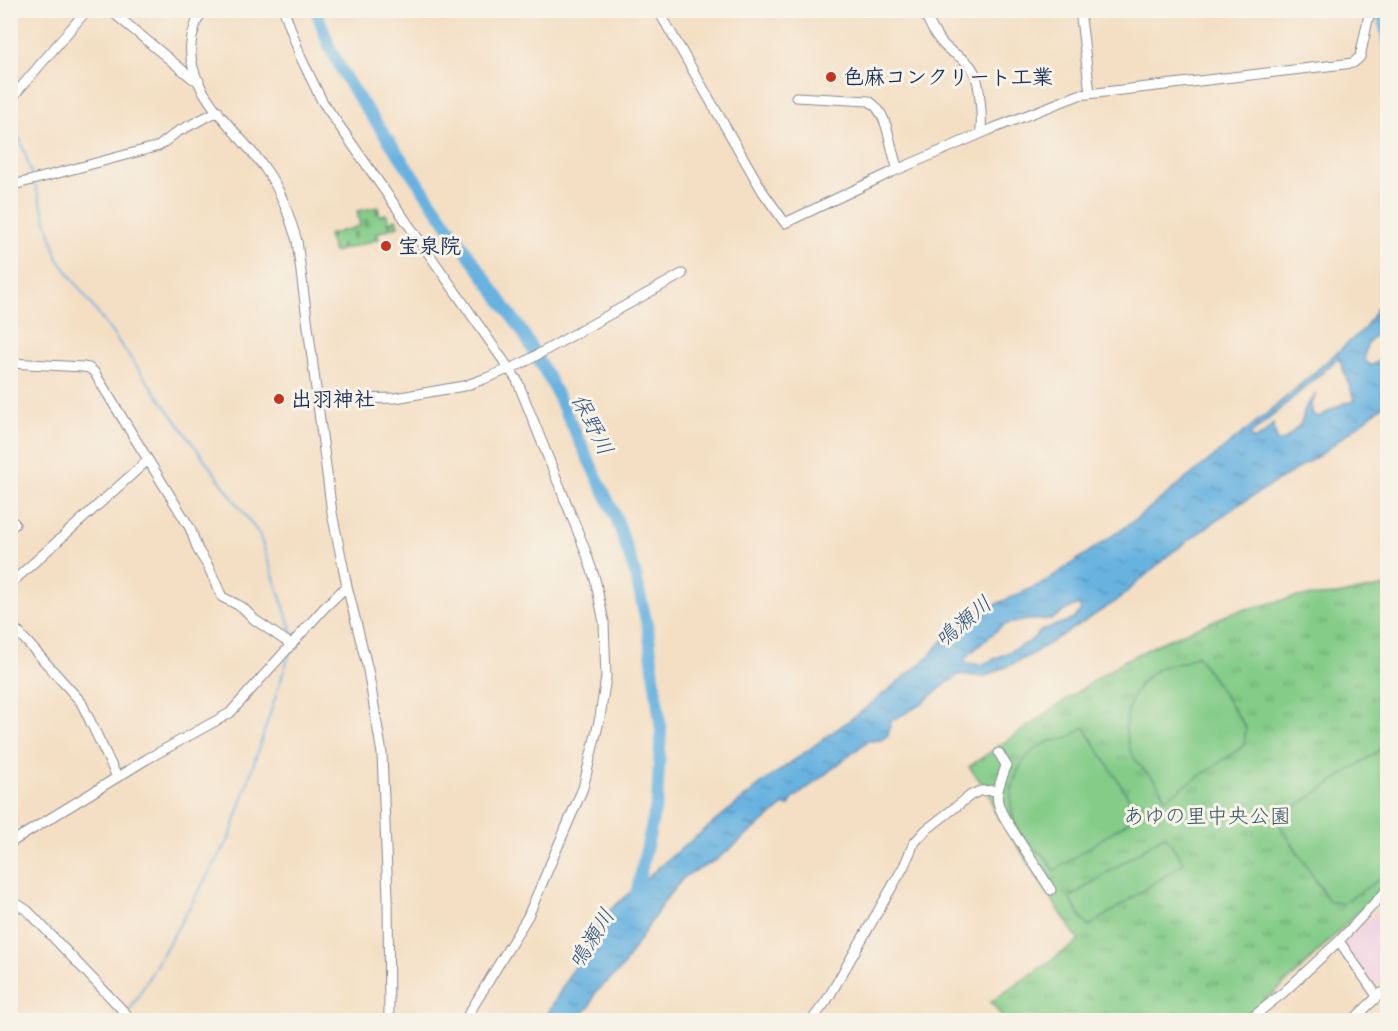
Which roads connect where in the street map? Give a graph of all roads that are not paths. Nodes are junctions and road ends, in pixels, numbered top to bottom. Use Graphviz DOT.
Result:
graph roads {
  1 [pos="87,10"];
  2 [pos="110,10"];
  3 [pos="205,10"];
  4 [pos="284,10"];
  5 [pos="658,10"];
  6 [pos="922,10"];
  7 [pos="1080,10"];
  8 [pos="1370,10"];
  9 [pos="199,81"];
  10 [pos="1090,93"];
  11 [pos="796,96"];
  12 [pos="10,100"];
  13 [pos="218,111"];
  14 [pos="980,134"];
  15 [pos="898,170"];
  16 [pos="10,186"];
  17 [pos="682,274"];
  18 [pos="10,363"];
  19 [pos="510,369"];
  20 [pos="318,400"];
  21 [pos="148,460"];
  22 [pos="10,519"];
  23 [pos="10,528"];
  24 [pos="10,584"];
  25 [pos="347,586"];
  26 [pos="10,623"];
  27 [pos="294,642"];
  28 [pos="999,753"];
  29 [pos="117,777"];
  30 [pos="997,790"];
  31 [pos="10,843"];
  32 [pos="1388,889"];
  33 [pos="1051,890"];
  34 [pos="10,899"];
  35 [pos="1339,941"];
  36 [pos="1377,996"];
  37 [pos="1388,1003"];
  38 [pos="129,1017"];
  39 [pos="389,1020"];
  40 [pos="465,1020"];
  41 [pos="812,1020"];
  42 [pos="1250,1020"];
  43 [pos="1353,1020"];
  1 -- 12 [label="street"];
  2 -- 9 [label="street"];
  3 -- 9 [label="street"];
  4 -- 19 [label="street"];
  5 -- 15 [label="street"];
  6 -- 14 [label="street"];
  7 -- 10 [label="street"];
  8 -- 10 [label="street"];
  9 -- 13 [label="street"];
  10 -- 14 [label="street"];
  11 -- 15 [label="street"];
  13 -- 16 [label="street"];
  13 -- 20 [label="street"];
  14 -- 15 [label="street"];
  17 -- 19 [label="street"];
  18 -- 21 [label="street"];
  19 -- 20 [label="street"];
  19 -- 40 [label="street"];
  20 -- 25 [label="street"];
  21 -- 24 [label="street"];
  21 -- 27 [label="street"];
  22 -- 23 [label="street"];
  25 -- 27 [label="street"];
  25 -- 39 [label="street"];
  26 -- 29 [label="street"];
  27 -- 29 [label="street"];
  28 -- 30 [label="street"];
  29 -- 31 [label="street"];
  30 -- 33 [label="street"];
  30 -- 41 [label="street"];
  32 -- 35 [label="street"];
  34 -- 38 [label="street"];
  35 -- 36 [label="street"];
  35 -- 42 [label="street"];
  36 -- 37 [label="street"];
  36 -- 43 [label="street"];
}
